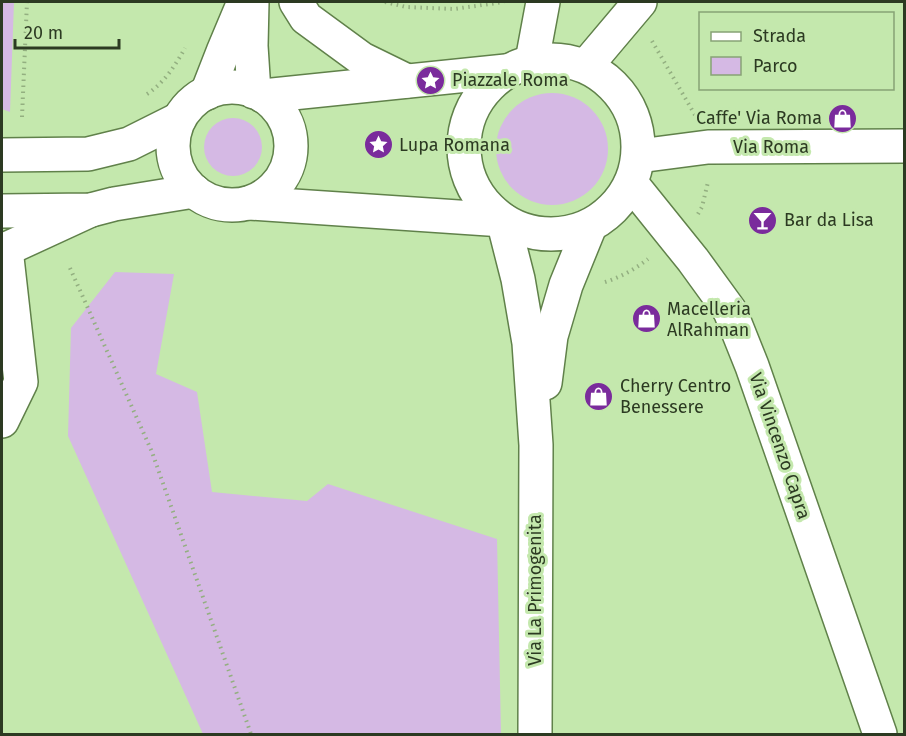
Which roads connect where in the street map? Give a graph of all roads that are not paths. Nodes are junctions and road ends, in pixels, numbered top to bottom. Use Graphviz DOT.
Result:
graph roads {
  1 [pos="244,2"];
  2 [pos="252,2"];
  3 [pos="296,2"];
  4 [pos="543,2"];
  5 [pos="643,17"];
  6 [pos="519,66"];
  7 [pos="586,66"];
  8 [pos="407,81"];
  9 [pos="207,93"];
  10 [pos="259,94"];
  11 [pos="179,120"];
  12 [pos="904,146"];
  13 [pos="2,155"];
  14 [pos="635,170"];
  15 [pos="194,191"];
  16 [pos="249,203"];
  17 [pos="91,210"];
  18 [pos="2,211"];
  19 [pos="502,220"];
  20 [pos="590,226"];
  21 [pos="4,250"];
  22 [pos="2,422"];
  23 [pos="536,445"];
  24 [pos="535,735"];
  25 [pos="880,735"];
  1 -- 9 [label="main road"];
  2 -- 10 [label="main road"];
  3 -- 8 [label="main road"];
  4 -- 6 [label="main road"];
  5 -- 7 [label="main road"];
  6 -- 7 [label="main road"];
  6 -- 8 [label="main road"];
  6 -- 19 [label="main road"];
  7 -- 14 [label="main road"];
  8 -- 10 [label="main road"];
  9 -- 10 [label="main road"];
  9 -- 11 [label="main road"];
  10 -- 16 [label="main road"];
  11 -- 13 [label="main road"];
  11 -- 15 [label="main road"];
  12 -- 14 [label="main road, Via Roma"];
  14 -- 20 [label="main road"];
  14 -- 25 [label="main road, Via Vincenzo Capra"];
  15 -- 16 [label="main road"];
  15 -- 17 [label="main road"];
  16 -- 19 [label="main road"];
  17 -- 18 [label="main road"];
  17 -- 21 [label="main road"];
  19 -- 20 [label="main road"];
  19 -- 23 [label="main road, Via La Primogenita"];
  20 -- 23 [label="main road, Via La Primogenita"];
  21 -- 22 [label="main road"];
  23 -- 24 [label="main road, Via La Primogenita"];
}
